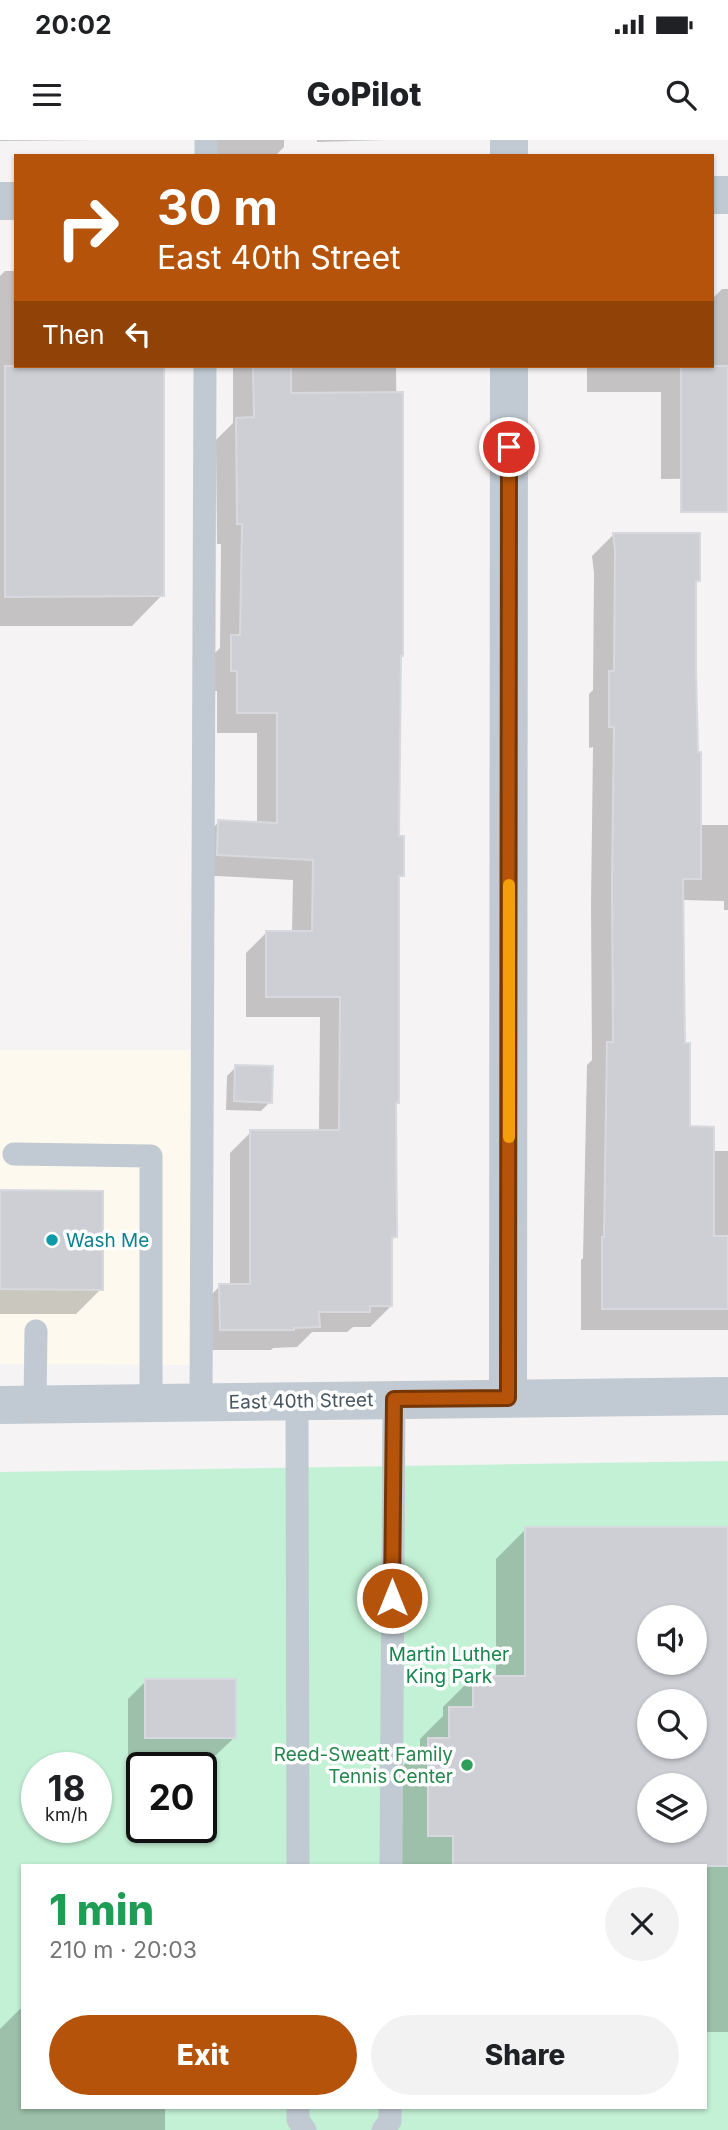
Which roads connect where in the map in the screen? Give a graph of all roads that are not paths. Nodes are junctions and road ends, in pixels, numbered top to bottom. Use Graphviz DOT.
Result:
graph roads {
  1 [pos="205,368"];
  2 [pos="509,368"];
  3 [pos="14,1154"];
  4 [pos="36,1331"];
  5 [pos="728,1396"];
  6 [pos="508,1398"];
  7 [pos="394,1399"];
  8 [pos="297,1402"];
  9 [pos="151,1403"];
  10 [pos="201,1403"];
  11 [pos="17,1404"];
  12 [pos="298,1864"];
  13 [pos="391,1864"];
  14 [pos="298,2109"];
  15 [pos="390,2109"];
  16 [pos="304,2130"];
  17 [pos="383,2130"];
  1 -- 10 [label="lane"];
  2 -- 6 [label="street"];
  3 -- 9 [label="lane"];
  4 -- 11 [label="lane"];
  5 -- 6 [label="street, East 40th Street"];
  6 -- 7 [label="street, East 40th Street"];
  7 -- 8 [label="street, East 40th Street"];
  7 -- 13 [label="lane"];
  8 -- 10 [label="street, East 40th Street"];
  8 -- 12 [label="lane"];
  9 -- 10 [label="street, East 40th Street"];
  9 -- 11 [label="street, East 40th Street"];
  14 -- 16 [label="lane"];
  15 -- 17 [label="lane"];
}
